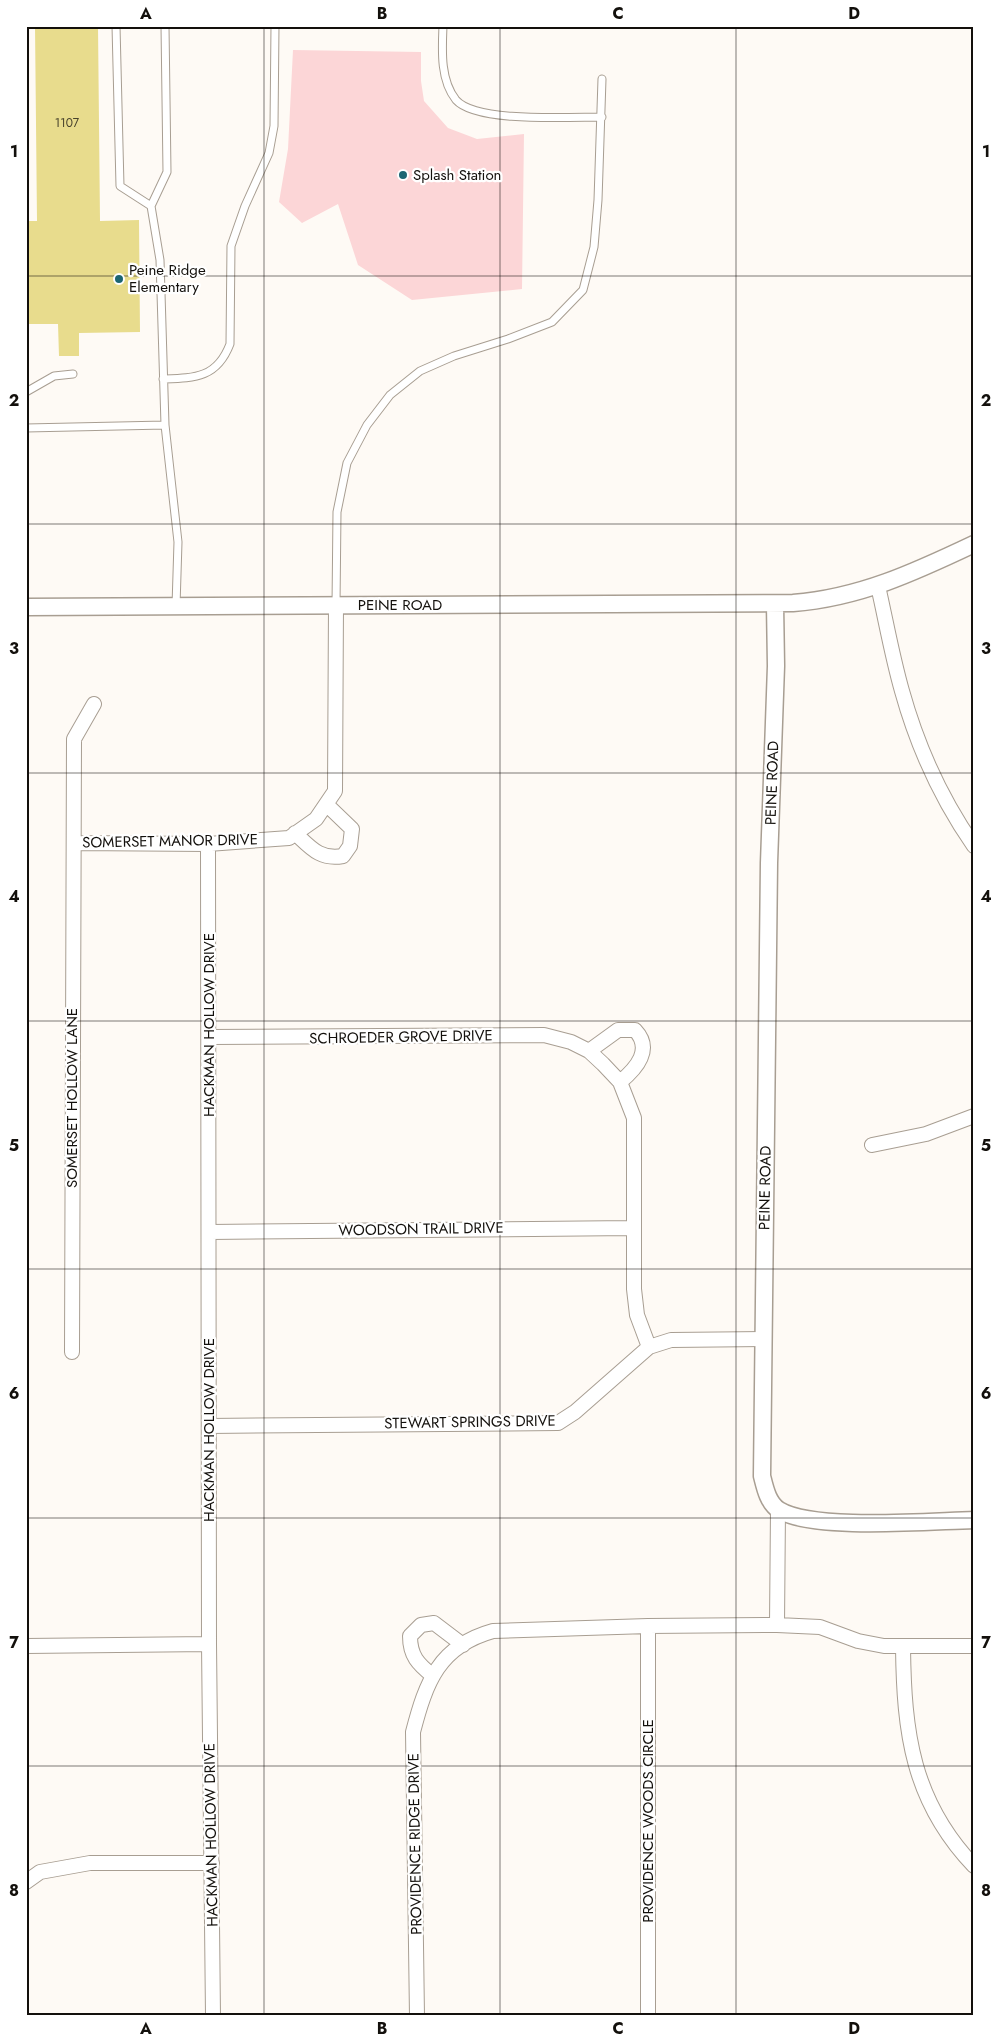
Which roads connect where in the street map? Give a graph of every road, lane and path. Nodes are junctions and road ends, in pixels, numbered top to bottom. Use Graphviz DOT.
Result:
graph roads {
  1 [pos="116,26"];
  2 [pos="165,26"];
  3 [pos="275,26"];
  4 [pos="443,26"];
  5 [pos="602,78"];
  6 [pos="602,117"];
  7 [pos="151,206"];
  8 [pos="73,374"];
  9 [pos="163,379"];
  10 [pos="26,392"];
  11 [pos="165,425"];
  12 [pos="26,428"];
  13 [pos="974,544"];
  14 [pos="878,586"];
  15 [pos="775,604"];
  16 [pos="336,605"];
  17 [pos="176,606"];
  18 [pos="26,607"];
  19 [pos="94,704"];
  20 [pos="326,804"];
  21 [pos="295,833"];
  22 [pos="74,843"];
  23 [pos="208,844"];
  24 [pos="974,846"];
  25 [pos="210,1037"];
  26 [pos="589,1052"];
  27 [pos="620,1082"];
  28 [pos="974,1116"];
  29 [pos="872,1145"];
  30 [pos="632,1228"];
  31 [pos="210,1232"];
  32 [pos="764,1339"];
  33 [pos="649,1347"];
  34 [pos="72,1352"];
  35 [pos="209,1426"];
  36 [pos="778,1509"];
  37 [pos="974,1520"];
  38 [pos="778,1625"];
  39 [pos="648,1626"];
  40 [pos="209,1644"];
  41 [pos="463,1645"];
  42 [pos="26,1646"];
  43 [pos="903,1646"];
  44 [pos="974,1646"];
  45 [pos="433,1676"];
  46 [pos="212,1863"];
  47 [pos="974,1866"];
  48 [pos="26,1882"];
  49 [pos="214,2016"];
  50 [pos="417,2016"];
  51 [pos="648,2016"];
  1 -- 7 [label="lane"];
  2 -- 7 [label="lane"];
  3 -- 9 [label="lane"];
  4 -- 6 [label="lane"];
  5 -- 6 [label="lane"];
  6 -- 16 [label="lane"];
  7 -- 9 [label="lane"];
  8 -- 10 [label="lane"];
  9 -- 11 [label="lane"];
  11 -- 12 [label="lane"];
  11 -- 17 [label="lane"];
  13 -- 14 [label="street"];
  14 -- 15 [label="street"];
  14 -- 24 [label="street"];
  15 -- 16 [label="street, PEINE ROAD"];
  15 -- 32 [label="street, PEINE ROAD"];
  16 -- 17 [label="street, PEINE ROAD"];
  16 -- 20 [label="street, SOMERSET MANOR DRIVE"];
  17 -- 18 [label="street, PEINE ROAD"];
  19 -- 22 [label="street, SOMERSET HOLLOW LANE"];
  20 -- 21 [label="street, SOMERSET MANOR DRIVE"];
  20 -- 21 [label="street"];
  21 -- 23 [label="street, SOMERSET MANOR DRIVE"];
  22 -- 23 [label="street, SOMERSET MANOR DRIVE"];
  22 -- 34 [label="street, SOMERSET HOLLOW LANE"];
  23 -- 25 [label="street, HACKMAN HOLLOW DRIVE"];
  25 -- 26 [label="street, SCHROEDER GROVE DRIVE"];
  25 -- 31 [label="street, HACKMAN HOLLOW DRIVE"];
  26 -- 27 [label="street, SCHROEDER GROVE DRIVE"];
  26 -- 27 [label="street"];
  27 -- 30 [label="street, SCHROEDER GROVE DRIVE"];
  28 -- 29 [label="street"];
  30 -- 31 [label="street, WOODSON TRAIL DRIVE"];
  30 -- 33 [label="street, SCHROEDER GROVE DRIVE"];
  31 -- 35 [label="street, HACKMAN HOLLOW DRIVE"];
  32 -- 33 [label="street, STEWART SPRINGS DRIVE"];
  32 -- 36 [label="street, PEINE ROAD"];
  33 -- 35 [label="street, STEWART SPRINGS DRIVE"];
  35 -- 40 [label="street, HACKMAN HOLLOW DRIVE"];
  36 -- 37 [label="street"];
  36 -- 38 [label="street"];
  38 -- 39 [label="street, PROVIDENCE RIDGE DRIVE"];
  38 -- 43 [label="street, PROVIDENCE RIDGE DRIVE"];
  39 -- 41 [label="street, PROVIDENCE RIDGE DRIVE"];
  39 -- 51 [label="street, PROVIDENCE WOODS CIRCLE"];
  40 -- 42 [label="street"];
  40 -- 46 [label="street, HACKMAN HOLLOW DRIVE"];
  41 -- 45 [label="street, PROVIDENCE RIDGE DRIVE"];
  41 -- 45 [label="street"];
  43 -- 44 [label="street, PROVIDENCE RIDGE DRIVE"];
  43 -- 47 [label="street"];
  45 -- 50 [label="street, PROVIDENCE RIDGE DRIVE"];
  46 -- 48 [label="street"];
  46 -- 49 [label="street, HACKMAN HOLLOW DRIVE"];
}
